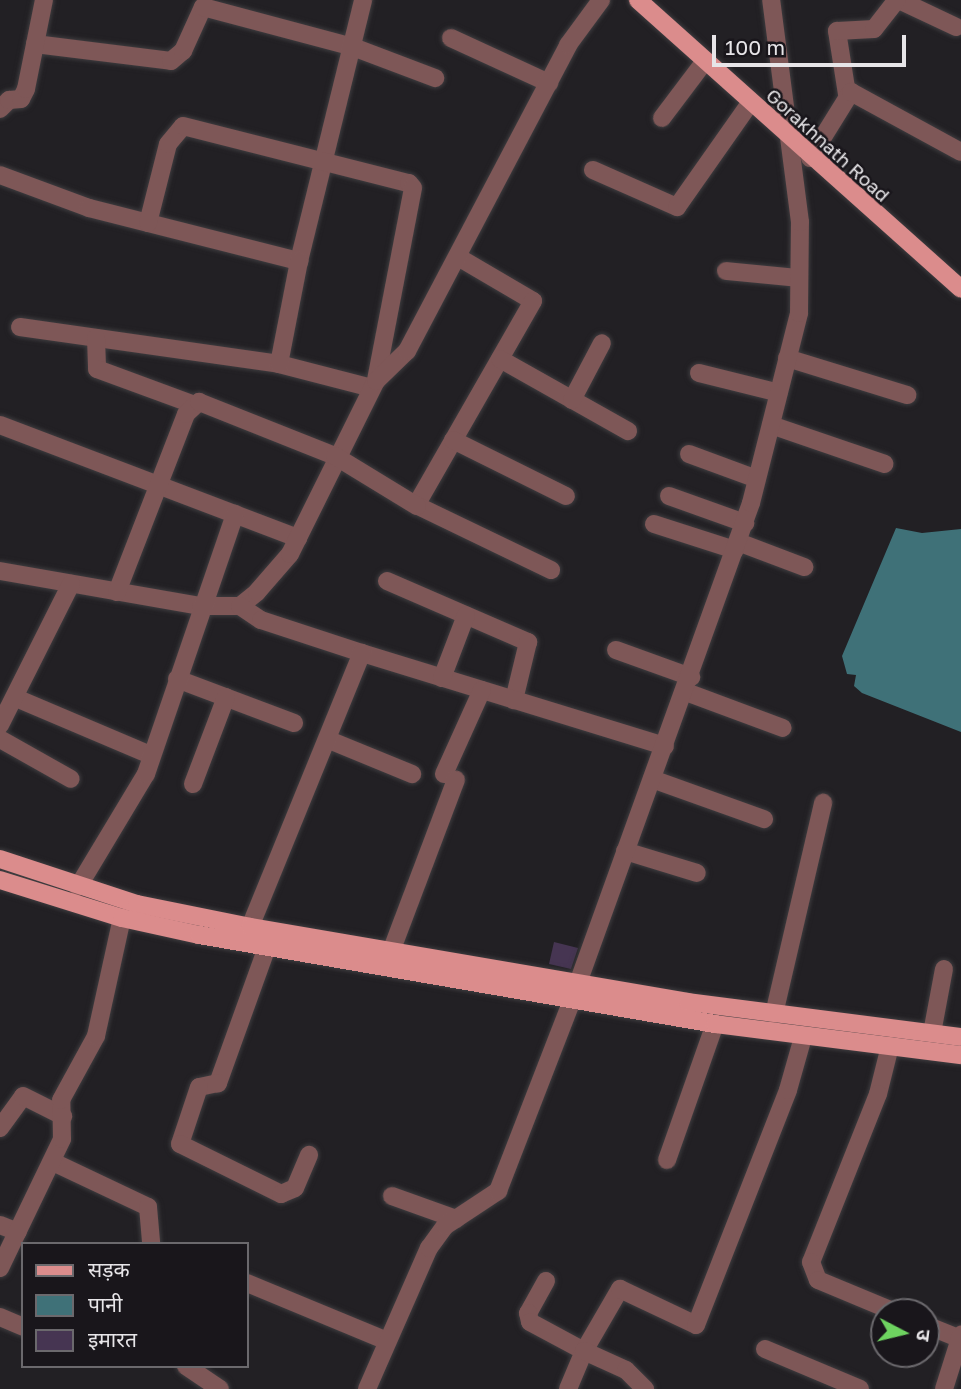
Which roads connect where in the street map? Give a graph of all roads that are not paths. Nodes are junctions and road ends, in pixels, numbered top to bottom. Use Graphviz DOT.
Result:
graph roads {
  1 [pos="44,0"];
  2 [pos="363,0"];
  3 [pos="601,0"];
  4 [pos="638,0"];
  5 [pos="771,0"];
  6 [pos="898,0"];
  7 [pos="204,3"];
  8 [pos="956,27"];
  9 [pos="451,38"];
  10 [pos="35,44"];
  11 [pos="353,47"];
  12 [pos="705,61"];
  13 [pos="435,78"];
  14 [pos="549,83"];
  15 [pos="847,94"];
  16 [pos="750,103"];
  17 [pos="0,109"];
  18 [pos="662,118"];
  19 [pos="792,142"];
  20 [pos="961,152"];
  21 [pos="325,158"];
  22 [pos="810,159"];
  23 [pos="593,170"];
  24 [pos="0,175"];
  25 [pos="148,223"];
  26 [pos="458,257"];
  27 [pos="299,261"];
  28 [pos="726,271"];
  29 [pos="799,278"];
  30 [pos="961,289"];
  31 [pos="20,327"];
  32 [pos="96,338"];
  33 [pos="602,343"];
  34 [pos="788,358"];
  35 [pos="500,359"];
  36 [pos="279,364"];
  37 [pos="699,373"];
  38 [pos="374,385"];
  39 [pos="779,393"];
  40 [pos="907,395"];
  41 [pos="572,400"];
  42 [pos="192,404"];
  43 [pos="0,425"];
  44 [pos="771,425"];
  45 [pos="628,431"];
  46 [pos="453,440"];
  47 [pos="690,454"];
  48 [pos="335,456"];
  49 [pos="885,464"];
  50 [pos="757,479"];
  51 [pos="159,484"];
  52 [pos="566,496"];
  53 [pos="669,496"];
  54 [pos="417,506"];
  55 [pos="235,514"];
  56 [pos="745,523"];
  57 [pos="654,524"];
  58 [pos="298,538"];
  59 [pos="737,546"];
  60 [pos="804,567"];
  61 [pos="551,570"];
  62 [pos="0,571"];
  63 [pos="387,581"];
  64 [pos="71,584"];
  65 [pos="117,592"];
  66 [pos="201,606"];
  67 [pos="240,606"];
  68 [pos="466,615"];
  69 [pos="616,650"];
  70 [pos="362,653"];
  71 [pos="442,677"];
  72 [pos="177,679"];
  73 [pos="689,684"];
  74 [pos="482,690"];
  75 [pos="16,698"];
  76 [pos="226,698"];
  77 [pos="514,700"];
  78 [pos="294,723"];
  79 [pos="0,725"];
  80 [pos="783,728"];
  81 [pos="0,739"];
  82 [pos="329,740"];
  83 [pos="665,746"];
  84 [pos="150,755"];
  85 [pos="412,774"];
  86 [pos="71,779"];
  87 [pos="652,779"];
  88 [pos="193,783"];
  89 [pos="823,803"];
  90 [pos="764,819"];
  91 [pos="625,850"];
  92 [pos="0,859"];
  93 [pos="697,873"];
  94 [pos="1,882"];
  95 [pos="78,887"];
  96 [pos="122,918"];
  97 [pos="250,927"];
  98 [pos="267,947"];
  99 [pos="392,949"];
  100 [pos="944,969"];
  101 [pos="575,991"];
  102 [pos="774,1014"];
  103 [pos="715,1024"];
  104 [pos="932,1033"];
  105 [pos="803,1037"];
  106 [pos="961,1037"];
  107 [pos="890,1046"];
  108 [pos="961,1055"];
  109 [pos="63,1116"];
  110 [pos="0,1128"];
  111 [pos="309,1155"];
  112 [pos="667,1160"];
  113 [pos="52,1161"];
  114 [pos="392,1196"];
  115 [pos="456,1219"];
  116 [pos="0,1224"];
  117 [pos="21,1238"];
  118 [pos="151,1242"];
  119 [pos="0,1268"];
  120 [pos="546,1281"];
  121 [pos="248,1283"];
  122 [pos="870,1302"];
  123 [pos="0,1317"];
  124 [pos="21,1326"];
  125 [pos="940,1330"];
  126 [pos="960,1337"];
  127 [pos="387,1341"];
  128 [pos="765,1349"];
  129 [pos="584,1351"];
  130 [pos="189,1368"];
  131 [pos="220,1389"];
  132 [pos="367,1389"];
  133 [pos="568,1389"];
  134 [pos="645,1389"];
  135 [pos="860,1389"];
  136 [pos="944,1389"];
  1 -- 10 [label="street"];
  2 -- 11 [label="street"];
  3 -- 14 [label="street"];
  4 -- 12 [label="main road, Gorakhnath Road"];
  5 -- 19 [label="street"];
  6 -- 8 [label="street"];
  6 -- 15 [label="street"];
  7 -- 10 [label="street"];
  7 -- 11 [label="street"];
  9 -- 14 [label="street"];
  10 -- 17 [label="street"];
  11 -- 13 [label="street"];
  11 -- 21 [label="street"];
  12 -- 16 [label="main road, Gorakhnath Road"];
  12 -- 18 [label="street"];
  14 -- 26 [label="street"];
  15 -- 20 [label="street"];
  15 -- 22 [label="street"];
  16 -- 19 [label="main road, Gorakhnath Road"];
  16 -- 23 [label="street"];
  19 -- 22 [label="main road, Gorakhnath Road"];
  19 -- 29 [label="street"];
  21 -- 25 [label="street"];
  21 -- 27 [label="street"];
  21 -- 38 [label="street"];
  22 -- 30 [label="main road, Gorakhnath Road"];
  24 -- 25 [label="street"];
  25 -- 27 [label="street"];
  26 -- 35 [label="street"];
  26 -- 38 [label="street"];
  27 -- 36 [label="street"];
  28 -- 29 [label="street"];
  29 -- 34 [label="street"];
  31 -- 32 [label="street"];
  32 -- 36 [label="street"];
  32 -- 42 [label="street"];
  33 -- 41 [label="street"];
  34 -- 39 [label="street"];
  34 -- 40 [label="street"];
  35 -- 41 [label="street"];
  35 -- 46 [label="street"];
  36 -- 38 [label="street"];
  37 -- 39 [label="street"];
  38 -- 48 [label="street"];
  39 -- 44 [label="street"];
  41 -- 45 [label="street"];
  42 -- 48 [label="street"];
  42 -- 51 [label="street"];
  43 -- 51 [label="street"];
  44 -- 49 [label="street"];
  44 -- 50 [label="street"];
  46 -- 52 [label="street"];
  46 -- 54 [label="street"];
  47 -- 50 [label="street"];
  48 -- 54 [label="street"];
  48 -- 58 [label="street"];
  50 -- 56 [label="street"];
  51 -- 55 [label="street"];
  51 -- 65 [label="street"];
  53 -- 56 [label="street"];
  54 -- 61 [label="street"];
  55 -- 58 [label="street"];
  55 -- 66 [label="street"];
  56 -- 59 [label="street"];
  57 -- 59 [label="street"];
  58 -- 67 [label="street"];
  59 -- 60 [label="street"];
  59 -- 73 [label="street"];
  62 -- 64 [label="street"];
  63 -- 68 [label="street"];
  64 -- 65 [label="street"];
  64 -- 75 [label="street"];
  65 -- 66 [label="street"];
  66 -- 67 [label="street"];
  66 -- 72 [label="street"];
  67 -- 70 [label="street"];
  68 -- 71 [label="street"];
  68 -- 77 [label="street"];
  69 -- 73 [label="street"];
  70 -- 71 [label="street"];
  70 -- 82 [label="street"];
  71 -- 74 [label="street"];
  72 -- 76 [label="street"];
  72 -- 84 [label="street"];
  73 -- 80 [label="street"];
  73 -- 83 [label="street"];
  74 -- 77 [label="street"];
  74 -- 99 [label="street"];
  75 -- 79 [label="street"];
  75 -- 84 [label="street"];
  76 -- 78 [label="street"];
  76 -- 88 [label="street"];
  77 -- 83 [label="street"];
  81 -- 86 [label="street"];
  82 -- 85 [label="street"];
  82 -- 97 [label="street"];
  83 -- 87 [label="street"];
  84 -- 95 [label="street"];
  87 -- 90 [label="street"];
  87 -- 91 [label="street"];
  89 -- 102 [label="street"];
  91 -- 93 [label="street"];
  91 -- 101 [label="street"];
  92 -- 95 [label="main road"];
  94 -- 96 [label="main road"];
  95 -- 97 [label="main road"];
  96 -- 98 [label="main road"];
  96 -- 109 [label="street"];
  97 -- 99 [label="main road"];
  98 -- 101 [label="main road"];
  98 -- 111 [label="street"];
  99 -- 101 [label="main road"];
  100 -- 104 [label="street"];
  101 -- 102 [label="main road"];
  101 -- 103 [label="main road"];
  101 -- 115 [label="street"];
  102 -- 104 [label="main road"];
  103 -- 105 [label="main road"];
  103 -- 112 [label="street"];
  104 -- 106 [label="main road"];
  105 -- 107 [label="main road"];
  105 -- 129 [label="street"];
  107 -- 108 [label="main road"];
  107 -- 122 [label="street"];
  109 -- 110 [label="street"];
  109 -- 113 [label="street"];
  113 -- 117 [label="street"];
  113 -- 118 [label="street"];
  114 -- 115 [label="street"];
  115 -- 127 [label="street"];
  116 -- 117 [label="street"];
  117 -- 119 [label="street"];
  120 -- 129 [label="street"];
  121 -- 127 [label="street"];
  123 -- 124 [label="street"];
  125 -- 126 [label="street"];
  126 -- 136 [label="street"];
  127 -- 132 [label="street"];
  128 -- 135 [label="street"];
  129 -- 133 [label="street"];
  129 -- 134 [label="street"];
  130 -- 131 [label="street"];
}
